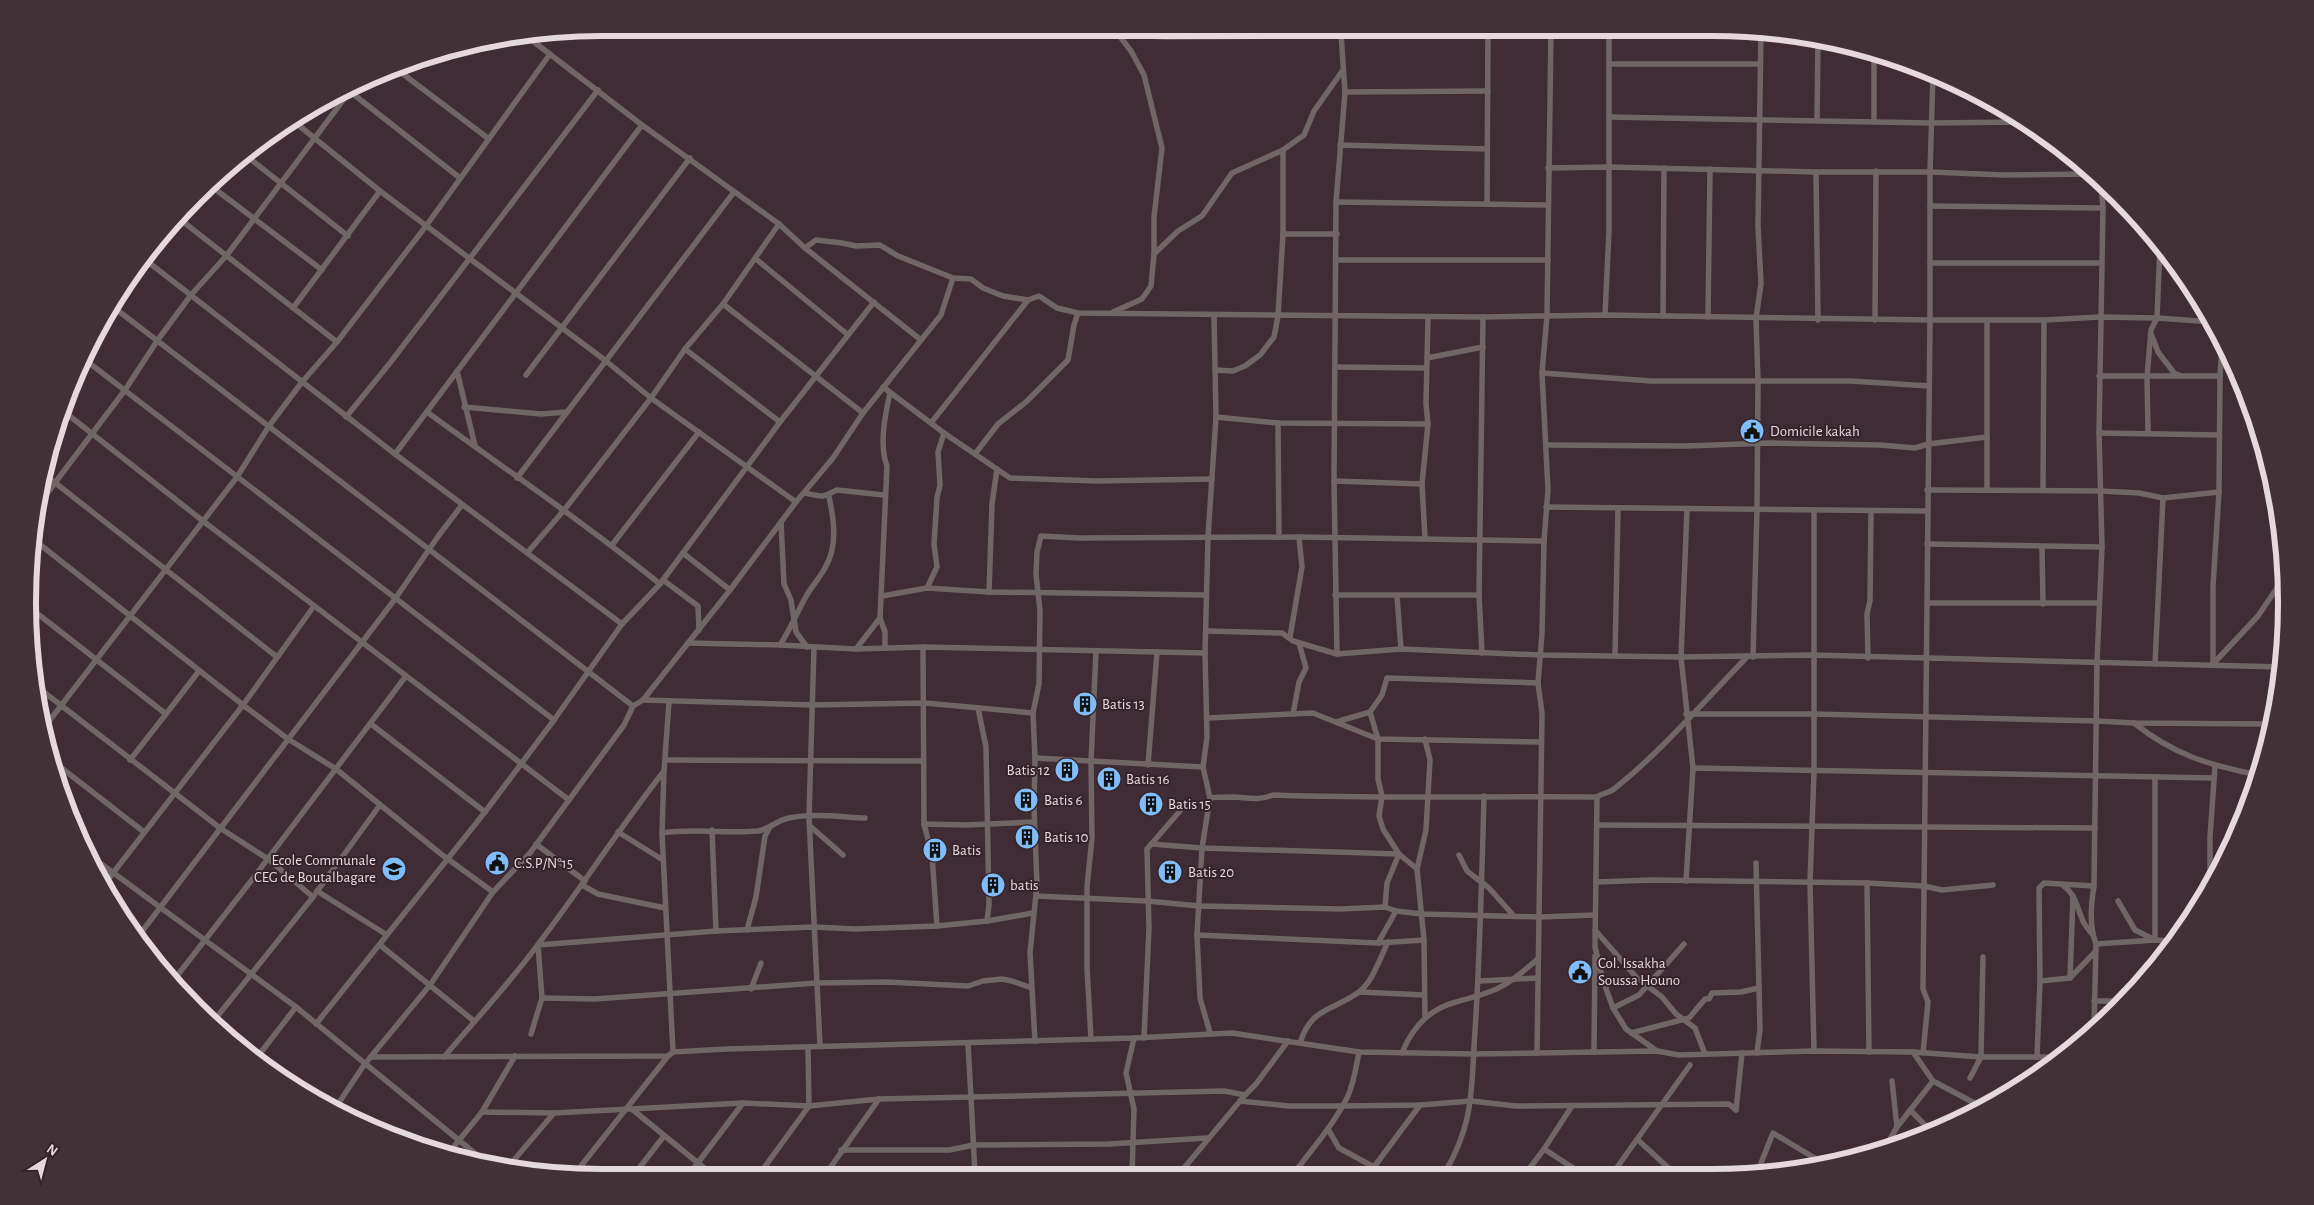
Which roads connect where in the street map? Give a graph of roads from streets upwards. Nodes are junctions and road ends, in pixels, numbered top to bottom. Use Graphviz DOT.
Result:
graph roads {
  1 [pos="1120,36"];
  2 [pos="1341,36"];
  3 [pos="1432,36"];
  4 [pos="1488,36"];
  5 [pos="1551,36"];
  6 [pos="1609,36"];
  7 [pos="1761,38"];
  8 [pos="532,41"];
  9 [pos="1818,46"];
  10 [pos="550,54"];
  11 [pos="1874,60"];
  12 [pos="1610,64"];
  13 [pos="1760,64"];
  14 [pos="1343,70"];
  15 [pos="402,73"];
  16 [pos="1933,81"];
  17 [pos="598,90"];
  18 [pos="1488,91"];
  19 [pos="1345,92"];
  20 [pos="355,93"];
  21 [pos="342,100"];
  22 [pos="1608,117"];
  23 [pos="1760,119"];
  24 [pos="1817,120"];
  25 [pos="1874,121"];
  26 [pos="2011,122"];
  27 [pos="1932,123"];
  28 [pos="299,125"];
  29 [pos="642,125"];
  30 [pos="315,137"];
  31 [pos="489,139"];
  32 [pos="1340,144"];
  33 [pos="1488,149"];
  34 [pos="1283,150"];
  35 [pos="690,158"];
  36 [pos="251,159"];
  37 [pos="1609,166"];
  38 [pos="1548,168"];
  39 [pos="1664,168"];
  40 [pos="1710,169"];
  41 [pos="1759,170"];
  42 [pos="1876,171"];
  43 [pos="1816,172"];
  44 [pos="1930,172"];
  45 [pos="2082,174"];
  46 [pos="460,178"];
  47 [pos="282,183"];
  48 [pos="215,190"];
  49 [pos="380,191"];
  50 [pos="734,192"];
  51 [pos="2102,192"];
  52 [pos="1336,202"];
  53 [pos="1487,203"];
  54 [pos="1548,205"];
  55 [pos="1930,206"];
  56 [pos="2103,208"];
  57 [pos="255,219"];
  58 [pos="183,222"];
  59 [pos="779,224"];
  60 [pos="426,226"];
  61 [pos="1283,234"];
  62 [pos="1337,234"];
  63 [pos="348,236"];
  64 [pos="805,248"];
  65 [pos="1154,254"];
  66 [pos="227,255"];
  67 [pos="2160,256"];
  68 [pos="471,259"];
  69 [pos="756,259"];
  70 [pos="1336,260"];
  71 [pos="1548,260"];
  72 [pos="149,263"];
  73 [pos="1930,263"];
  74 [pos="2101,263"];
  75 [pos="322,270"];
  76 [pos="953,278"];
  77 [pos="515,293"];
  78 [pos="191,295"];
  79 [pos="1028,300"];
  80 [pos="874,302"];
  81 [pos="723,304"];
  82 [pos="294,308"];
  83 [pos="118,310"];
  84 [pos="1078,313"];
  85 [pos="1103,314"];
  86 [pos="1214,314"];
  87 [pos="1605,315"];
  88 [pos="1278,316"];
  89 [pos="1336,316"];
  90 [pos="1547,316"];
  91 [pos="1663,316"];
  92 [pos="1428,317"];
  93 [pos="1483,317"];
  94 [pos="1708,317"];
  95 [pos="2100,317"];
  96 [pos="1756,318"];
  97 [pos="2157,318"];
  98 [pos="1818,320"];
  99 [pos="1875,320"];
  100 [pos="1930,320"];
  101 [pos="1987,320"];
  102 [pos="2044,320"];
  103 [pos="2203,321"];
  104 [pos="561,327"];
  105 [pos="847,334"];
  106 [pos="2152,334"];
  107 [pos="921,340"];
  108 [pos="157,341"];
  109 [pos="337,342"];
  110 [pos="1483,346"];
  111 [pos="685,349"];
  112 [pos="2221,357"];
  113 [pos="1427,358"];
  114 [pos="606,361"];
  115 [pos="90,363"];
  116 [pos="1335,367"];
  117 [pos="1426,368"];
  118 [pos="1215,370"];
  119 [pos="457,371"];
  120 [pos="1542,373"];
  121 [pos="816,374"];
  122 [pos="526,375"];
  123 [pos="2099,376"];
  124 [pos="2181,376"];
  125 [pos="2220,376"];
  126 [pos="2147,377"];
  127 [pos="302,382"];
  128 [pos="1758,382"];
  129 [pos="1929,386"];
  130 [pos="883,387"];
  131 [pos="125,390"];
  132 [pos="890,393"];
  133 [pos="651,398"];
  134 [pos="464,407"];
  135 [pos="426,412"];
  136 [pos="568,412"];
  137 [pos="863,413"];
  138 [pos="68,415"];
  139 [pos="346,417"];
  140 [pos="1216,417"];
  141 [pos="780,422"];
  142 [pos="931,423"];
  143 [pos="1278,423"];
  144 [pos="1336,424"];
  145 [pos="1428,424"];
  146 [pos="270,426"];
  147 [pos="699,432"];
  148 [pos="2148,432"];
  149 [pos="92,433"];
  150 [pos="944,433"];
  151 [pos="2099,433"];
  152 [pos="2219,435"];
  153 [pos="1987,437"];
  154 [pos="1756,444"];
  155 [pos="1928,444"];
  156 [pos="1546,445"];
  157 [pos="475,447"];
  158 [pos="395,454"];
  159 [pos="976,454"];
  160 [pos="746,467"];
  161 [pos="997,469"];
  162 [pos="237,477"];
  163 [pos="517,478"];
  164 [pos="1212,478"];
  165 [pos="50,479"];
  166 [pos="1334,481"];
  167 [pos="55,483"];
  168 [pos="1422,484"];
  169 [pos="1987,489"];
  170 [pos="1927,490"];
  171 [pos="2043,490"];
  172 [pos="2101,491"];
  173 [pos="2219,492"];
  174 [pos="806,493"];
  175 [pos="47,494"];
  176 [pos="884,495"];
  177 [pos="828,497"];
  178 [pos="2163,498"];
  179 [pos="796,502"];
  180 [pos="462,505"];
  181 [pos="1546,507"];
  182 [pos="565,509"];
  183 [pos="1618,509"];
  184 [pos="1757,509"];
  185 [pos="1687,510"];
  186 [pos="1814,510"];
  187 [pos="1871,511"];
  188 [pos="1927,511"];
  189 [pos="203,521"];
  190 [pos="781,522"];
  191 [pos="1299,536"];
  192 [pos="1208,537"];
  193 [pos="1279,537"];
  194 [pos="1336,537"];
  195 [pos="1425,538"];
  196 [pos="1480,541"];
  197 [pos="1544,541"];
  198 [pos="39,544"];
  199 [pos="1927,544"];
  200 [pos="612,545"];
  201 [pos="2042,546"];
  202 [pos="2102,547"];
  203 [pos="429,550"];
  204 [pos="528,552"];
  205 [pos="682,553"];
  206 [pos="165,570"];
  207 [pos="661,582"];
  208 [pos="2278,587"];
  209 [pos="927,588"];
  210 [pos="730,590"];
  211 [pos="989,592"];
  212 [pos="1038,592"];
  213 [pos="1479,595"];
  214 [pos="882,596"];
  215 [pos="1206,596"];
  216 [pos="1335,596"];
  217 [pos="1397,596"];
  218 [pos="395,599"];
  219 [pos="1927,603"];
  220 [pos="2098,603"];
  221 [pos="2043,604"];
  222 [pos="314,606"];
  223 [pos="36,613"];
  224 [pos="129,617"];
  225 [pos="880,618"];
  226 [pos="794,622"];
  227 [pos="622,624"];
  228 [pos="699,630"];
  229 [pos="1207,631"];
  230 [pos="1290,637"];
  231 [pos="362,642"];
  232 [pos="698,642"];
  233 [pos="688,643"];
  234 [pos="1299,643"];
  235 [pos="780,645"];
  236 [pos="923,646"];
  237 [pos="811,647"];
  238 [pos="885,648"];
  239 [pos="856,649"];
  240 [pos="1401,649"];
  241 [pos="1038,650"];
  242 [pos="1096,651"];
  243 [pos="1157,652"];
  244 [pos="1482,652"];
  245 [pos="1205,653"];
  246 [pos="1336,654"];
  247 [pos="1540,655"];
  248 [pos="1615,655"];
  249 [pos="1812,655"];
  250 [pos="277,657"];
  251 [pos="1680,657"];
  252 [pos="1750,657"];
  253 [pos="1927,657"];
  254 [pos="1868,658"];
  255 [pos="96,659"];
  256 [pos="2097,662"];
  257 [pos="2155,664"];
  258 [pos="2213,664"];
  259 [pos="2274,667"];
  260 [pos="199,671"];
  261 [pos="587,672"];
  262 [pos="406,676"];
  263 [pos="2273,679"];
  264 [pos="1538,683"];
  265 [pos="44,692"];
  266 [pos="643,700"];
  267 [pos="669,702"];
  268 [pos="925,703"];
  269 [pos="244,705"];
  270 [pos="812,705"];
  271 [pos="61,706"];
  272 [pos="633,706"];
  273 [pos="978,708"];
  274 [pos="1370,712"];
  275 [pos="1032,713"];
  276 [pos="166,714"];
  277 [pos="1292,714"];
  278 [pos="1813,714"];
  279 [pos="1688,716"];
  280 [pos="1926,717"];
  281 [pos="1207,718"];
  282 [pos="554,720"];
  283 [pos="2097,721"];
  284 [pos="49,722"];
  285 [pos="1336,722"];
  286 [pos="371,724"];
  287 [pos="2134,724"];
  288 [pos="2264,724"];
  289 [pos="288,739"];
  290 [pos="1378,739"];
  291 [pos="1424,739"];
  292 [pos="1540,742"];
  293 [pos="1035,758"];
  294 [pos="130,760"];
  295 [pos="665,760"];
  296 [pos="811,762"];
  297 [pos="923,762"];
  298 [pos="1091,762"];
  299 [pos="522,763"];
  300 [pos="1148,765"];
  301 [pos="2215,766"];
  302 [pos="1203,767"];
  303 [pos="61,768"];
  304 [pos="1693,768"];
  305 [pos="336,769"];
  306 [pos="664,771"];
  307 [pos="1814,771"];
  308 [pos="1926,773"];
  309 [pos="2251,774"];
  310 [pos="2094,776"];
  311 [pos="2155,777"];
  312 [pos="2214,778"];
  313 [pos="175,794"];
  314 [pos="1382,796"];
  315 [pos="1484,796"];
  316 [pos="1541,796"];
  317 [pos="1597,797"];
  318 [pos="1210,798"];
  319 [pos="1428,798"];
  320 [pos="569,800"];
  321 [pos="380,805"];
  322 [pos="1180,811"];
  323 [pos="485,812"];
  324 [pos="809,817"];
  325 [pos="866,818"];
  326 [pos="1034,822"];
  327 [pos="924,824"];
  328 [pos="988,824"];
  329 [pos="1597,825"];
  330 [pos="810,826"];
  331 [pos="1689,826"];
  332 [pos="770,827"];
  333 [pos="1810,827"];
  334 [pos="220,828"];
  335 [pos="1925,828"];
  336 [pos="2095,828"];
  337 [pos="712,830"];
  338 [pos="144,832"];
  339 [pos="618,832"];
  340 [pos="662,834"];
  341 [pos="536,844"];
  342 [pos="1151,844"];
  343 [pos="1202,848"];
  344 [pos="1399,854"];
  345 [pos="843,855"];
  346 [pos="1460,855"];
  347 [pos="268,859"];
  348 [pos="448,859"];
  349 [pos="663,860"];
  350 [pos="1756,863"];
  351 [pos="100,864"];
  352 [pos="1417,869"];
  353 [pos="2210,870"];
  354 [pos="113,873"];
  355 [pos="109,879"];
  356 [pos="1686,881"];
  357 [pos="1596,882"];
  358 [pos="1756,882"];
  359 [pos="583,883"];
  360 [pos="1482,883"];
  361 [pos="1810,883"];
  362 [pos="1867,883"];
  363 [pos="1993,885"];
  364 [pos="2063,885"];
  365 [pos="1924,886"];
  366 [pos="2094,886"];
  367 [pos="317,891"];
  368 [pos="493,892"];
  369 [pos="1036,896"];
  370 [pos="2073,896"];
  371 [pos="312,897"];
  372 [pos="1089,898"];
  373 [pos="2118,900"];
  374 [pos="1147,901"];
  375 [pos="1199,906"];
  376 [pos="1386,907"];
  377 [pos="160,908"];
  378 [pos="665,908"];
  379 [pos="1396,911"];
  380 [pos="1033,914"];
  381 [pos="1422,914"];
  382 [pos="1482,915"];
  383 [pos="1595,915"];
  384 [pos="1514,916"];
  385 [pos="1540,917"];
  386 [pos="987,922"];
  387 [pos="937,926"];
  388 [pos="814,927"];
  389 [pos="747,930"];
  390 [pos="1596,930"];
  391 [pos="142,931"];
  392 [pos="716,931"];
  393 [pos="2092,934"];
  394 [pos="387,935"];
  395 [pos="1197,935"];
  396 [pos="666,936"];
  397 [pos="205,940"];
  398 [pos="1424,940"];
  399 [pos="2155,940"];
  400 [pos="2165,941"];
  401 [pos="1388,942"];
  402 [pos="1378,943"];
  403 [pos="380,944"];
  404 [pos="1684,944"];
  405 [pos="2096,944"];
  406 [pos="538,945"];
  407 [pos="1596,947"];
  408 [pos="2096,951"];
  409 [pos="1983,957"];
  410 [pos="1538,959"];
  411 [pos="761,963"];
  412 [pos="251,974"];
  413 [pos="177,976"];
  414 [pos="1538,978"];
  415 [pos="2070,978"];
  416 [pos="1513,979"];
  417 [pos="1480,980"];
  418 [pos="2040,981"];
  419 [pos="816,983"];
  420 [pos="430,985"];
  421 [pos="1648,986"];
  422 [pos="1032,988"];
  423 [pos="1759,988"];
  424 [pos="751,989"];
  425 [pos="1360,992"];
  426 [pos="671,993"];
  427 [pos="1424,995"];
  428 [pos="1478,996"];
  429 [pos="542,998"];
  430 [pos="2114,1000"];
  431 [pos="2094,1001"];
  432 [pos="296,1007"];
  433 [pos="1613,1008"];
  434 [pos="217,1017"];
  435 [pos="1425,1017"];
  436 [pos="1683,1020"];
  437 [pos="2094,1020"];
  438 [pos="474,1021"];
  439 [pos="316,1024"];
  440 [pos="1210,1033"];
  441 [pos="1631,1033"];
  442 [pos="531,1034"];
  443 [pos="1134,1038"];
  444 [pos="1144,1038"];
  445 [pos="1091,1039"];
  446 [pos="1035,1041"];
  447 [pos="1288,1041"];
  448 [pos="1300,1043"];
  449 [pos="968,1044"];
  450 [pos="820,1046"];
  451 [pos="808,1048"];
  452 [pos="1814,1051"];
  453 [pos="673,1052"];
  454 [pos="1359,1052"];
  455 [pos="1594,1052"];
  456 [pos="1657,1052"];
  457 [pos="1869,1052"];
  458 [pos="1913,1052"];
  459 [pos="1402,1053"];
  460 [pos="1537,1053"];
  461 [pos="1742,1053"];
  462 [pos="1757,1053"];
  463 [pos="1923,1053"];
  464 [pos="260,1054"];
  465 [pos="1474,1054"];
  466 [pos="1705,1054"];
  467 [pos="515,1056"];
  468 [pos="668,1056"];
  469 [pos="372,1057"];
  470 [pos="444,1057"];
  471 [pos="1981,1057"];
  472 [pos="2037,1058"];
  473 [pos="2048,1058"];
  474 [pos="364,1065"];
  475 [pos="1690,1065"];
  476 [pos="1970,1078"];
  477 [pos="1892,1081"];
  478 [pos="1933,1082"];
  479 [pos="1132,1093"];
  480 [pos="1245,1095"];
  481 [pos="972,1097"];
  482 [pos="879,1099"];
  483 [pos="1240,1100"];
  484 [pos="1471,1101"];
  485 [pos="1972,1102"];
  486 [pos="339,1103"];
  487 [pos="743,1103"];
  488 [pos="1975,1103"];
  489 [pos="1663,1104"];
  490 [pos="1420,1105"];
  491 [pos="809,1106"];
  492 [pos="1342,1106"];
  493 [pos="1572,1106"];
  494 [pos="629,1110"];
  495 [pos="1910,1110"];
  496 [pos="482,1112"];
  497 [pos="554,1113"];
  498 [pos="1897,1127"];
  499 [pos="1927,1127"];
  500 [pos="1328,1129"];
  501 [pos="664,1136"];
  502 [pos="1207,1138"];
  503 [pos="1638,1140"];
  504 [pos="1889,1140"];
  505 [pos="458,1141"];
  506 [pos="1134,1141"];
  507 [pos="974,1145"];
  508 [pos="452,1148"];
  509 [pos="1544,1149"];
  510 [pos="842,1150"];
  511 [pos="474,1154"];
  512 [pos="1816,1159"];
  513 [pos="513,1161"];
  514 [pos="697,1162"];
  515 [pos="1759,1167"];
  516 [pos="579,1168"];
  517 [pos="1184,1168"];
  518 [pos="638,1169"];
  519 [pos="692,1169"];
  520 [pos="706,1169"];
  521 [pos="763,1169"];
  522 [pos="830,1169"];
  523 [pos="975,1169"];
  524 [pos="1132,1169"];
  525 [pos="1296,1169"];
  526 [pos="1372,1169"];
  527 [pos="1376,1169"];
  528 [pos="1447,1169"];
  529 [pos="1529,1169"];
  530 [pos="1574,1169"];
  531 [pos="1616,1169"];
  532 [pos="1670,1169"];
  1 -- 65 [label="street"];
  2 -- 14 [label="street"];
  3 -- 4 [label="street"];
  4 -- 18 [label="street"];
  5 -- 38 [label="street"];
  6 -- 12 [label="street"];
  7 -- 13 [label="street"];
  8 -- 10 [label="street"];
  9 -- 24 [label="street"];
  10 -- 17 [label="street"];
  10 -- 31 [label="street"];
  11 -- 25 [label="street"];
  12 -- 13 [label="street"];
  12 -- 22 [label="street"];
  13 -- 23 [label="street"];
  14 -- 19 [label="street"];
  14 -- 34 [label="street"];
  15 -- 31 [label="street"];
  16 -- 27 [label="street"];
  17 -- 29 [label="street"];
  17 -- 68 [label="street"];
  18 -- 19 [label="street"];
  18 -- 33 [label="street"];
  19 -- 32 [label="street"];
  20 -- 46 [label="street"];
  21 -- 30 [label="street"];
  22 -- 23 [label="street"];
  22 -- 37 [label="street"];
  23 -- 24 [label="street"];
  23 -- 41 [label="street"];
  24 -- 25 [label="street"];
  25 -- 27 [label="street"];
  26 -- 27 [label="street"];
  27 -- 44 [label="street"];
  28 -- 30 [label="street"];
  29 -- 35 [label="street"];
  29 -- 77 [label="street"];
  30 -- 47 [label="street"];
  30 -- 49 [label="street"];
  31 -- 46 [label="street"];
  32 -- 33 [label="street"];
  32 -- 52 [label="street"];
  33 -- 53 [label="street"];
  34 -- 61 [label="street"];
  34 -- 65 [label="street"];
  35 -- 50 [label="street"];
  35 -- 104 [label="street"];
  36 -- 47 [label="street"];
  37 -- 38 [label="street"];
  37 -- 39 [label="street"];
  37 -- 87 [label="street"];
  38 -- 54 [label="street"];
  39 -- 40 [label="street"];
  39 -- 91 [label="street"];
  40 -- 41 [label="street"];
  40 -- 94 [label="street"];
  41 -- 43 [label="street"];
  41 -- 96 [label="street"];
  42 -- 43 [label="street"];
  42 -- 44 [label="street"];
  42 -- 99 [label="street"];
  43 -- 98 [label="street"];
  44 -- 45 [label="street"];
  44 -- 55 [label="street"];
  46 -- 60 [label="street"];
  47 -- 57 [label="street"];
  47 -- 63 [label="street"];
  48 -- 57 [label="street"];
  49 -- 60 [label="street"];
  49 -- 63 [label="street"];
  50 -- 59 [label="street"];
  50 -- 114 [label="street"];
  51 -- 56 [label="street"];
  52 -- 53 [label="street"];
  52 -- 62 [label="street"];
  53 -- 54 [label="street"];
  54 -- 71 [label="street"];
  55 -- 56 [label="street"];
  55 -- 73 [label="street"];
  56 -- 74 [label="street"];
  57 -- 66 [label="street"];
  57 -- 75 [label="street"];
  58 -- 66 [label="street"];
  59 -- 64 [label="street"];
  59 -- 69 [label="street"];
  60 -- 68 [label="street"];
  60 -- 109 [label="street"];
  61 -- 62 [label="street"];
  61 -- 88 [label="street"];
  62 -- 70 [label="street"];
  63 -- 75 [label="street"];
  64 -- 76 [label="street"];
  64 -- 80 [label="street"];
  65 -- 85 [label="street"];
  66 -- 78 [label="street"];
  66 -- 82 [label="street"];
  67 -- 97 [label="street"];
  68 -- 77 [label="street"];
  68 -- 139 [label="street"];
  69 -- 81 [label="street"];
  69 -- 105 [label="street"];
  70 -- 71 [label="street"];
  70 -- 89 [label="street"];
  71 -- 90 [label="street"];
  72 -- 78 [label="street"];
  73 -- 74 [label="street"];
  73 -- 100 [label="street"];
  74 -- 95 [label="street"];
  75 -- 82 [label="street"];
  76 -- 79 [label="street"];
  76 -- 107 [label="street"];
  77 -- 104 [label="street"];
  77 -- 119 [label="street"];
  78 -- 108 [label="street"];
  78 -- 127 [label="street"];
  79 -- 84 [label="street"];
  79 -- 142 [label="street"];
  80 -- 105 [label="street"];
  80 -- 107 [label="street"];
  81 -- 111 [label="street"];
  81 -- 121 [label="street"];
  82 -- 109 [label="street"];
  83 -- 108 [label="street"];
  84 -- 85 [label="street"];
  84 -- 159 [label="street"];
  85 -- 86 [label="street"];
  86 -- 88 [label="street"];
  86 -- 118 [label="street"];
  87 -- 90 [label="street"];
  87 -- 91 [label="street"];
  88 -- 89 [label="street"];
  88 -- 118 [label="street"];
  89 -- 92 [label="street"];
  89 -- 116 [label="street"];
  90 -- 93 [label="street"];
  90 -- 120 [label="street"];
  91 -- 94 [label="street"];
  92 -- 93 [label="street"];
  92 -- 113 [label="street"];
  93 -- 110 [label="street"];
  94 -- 96 [label="street"];
  95 -- 97 [label="street"];
  95 -- 102 [label="street"];
  95 -- 123 [label="street"];
  96 -- 98 [label="street"];
  96 -- 128 [label="street"];
  97 -- 103 [label="street"];
  97 -- 106 [label="street"];
  98 -- 99 [label="street"];
  99 -- 100 [label="street"];
  100 -- 101 [label="street"];
  100 -- 129 [label="street"];
  101 -- 102 [label="street"];
  101 -- 153 [label="street"];
  102 -- 171 [label="street"];
  104 -- 114 [label="street"];
  104 -- 122 [label="street"];
  105 -- 121 [label="street"];
  106 -- 124 [label="street"];
  106 -- 126 [label="street"];
  107 -- 130 [label="street"];
  108 -- 131 [label="street"];
  108 -- 146 [label="street"];
  109 -- 127 [label="street"];
  110 -- 113 [label="street"];
  110 -- 196 [label="street"];
  111 -- 133 [label="street"];
  111 -- 141 [label="street"];
  112 -- 125 [label="street"];
  113 -- 117 [label="street"];
  114 -- 133 [label="street"];
  114 -- 136 [label="street"];
  115 -- 131 [label="street"];
  116 -- 117 [label="street"];
  116 -- 144 [label="street"];
  117 -- 145 [label="street"];
  118 -- 140 [label="street"];
  119 -- 134 [label="street"];
  119 -- 135 [label="street"];
  120 -- 128 [label="street"];
  120 -- 156 [label="street"];
  121 -- 137 [label="street"];
  121 -- 141 [label="street"];
  123 -- 126 [label="street"];
  123 -- 151 [label="street"];
  124 -- 125 [label="street"];
  124 -- 126 [label="street"];
  125 -- 152 [label="street"];
  126 -- 148 [label="street"];
  127 -- 139 [label="street"];
  127 -- 146 [label="street"];
  128 -- 129 [label="street"];
  128 -- 154 [label="street"];
  129 -- 155 [label="street"];
  130 -- 132 [label="street"];
  130 -- 137 [label="street"];
  131 -- 149 [label="street"];
  131 -- 162 [label="street"];
  132 -- 142 [label="street"];
  132 -- 176 [label="street"];
  133 -- 147 [label="street"];
  133 -- 182 [label="street"];
  134 -- 136 [label="street"];
  134 -- 157 [label="street"];
  135 -- 157 [label="street"];
  135 -- 158 [label="street"];
  136 -- 163 [label="street"];
  137 -- 174 [label="street"];
  138 -- 149 [label="street"];
  139 -- 158 [label="street"];
  140 -- 143 [label="street"];
  140 -- 164 [label="street"];
  141 -- 160 [label="street"];
  142 -- 150 [label="street"];
  143 -- 144 [label="street"];
  143 -- 193 [label="street"];
  144 -- 145 [label="street"];
  144 -- 166 [label="street"];
  145 -- 168 [label="street"];
  146 -- 162 [label="street"];
  146 -- 203 [label="street"];
  147 -- 160 [label="street"];
  147 -- 200 [label="street"];
  148 -- 151 [label="street"];
  148 -- 152 [label="street"];
  149 -- 167 [label="street"];
  149 -- 189 [label="street"];
  150 -- 159 [label="street"];
  150 -- 209 [label="street"];
  151 -- 172 [label="street"];
  152 -- 173 [label="street"];
  153 -- 155 [label="street"];
  153 -- 169 [label="street"];
  154 -- 155 [label="street"];
  154 -- 156 [label="street"];
  154 -- 184 [label="street"];
  155 -- 170 [label="street"];
  156 -- 181 [label="street"];
  157 -- 163 [label="street"];
  158 -- 180 [label="street"];
  159 -- 161 [label="street"];
  160 -- 179 [label="street"];
  160 -- 205 [label="street"];
  161 -- 164 [label="street"];
  161 -- 211 [label="street"];
  162 -- 189 [label="street"];
  162 -- 218 [label="street"];
  163 -- 182 [label="street"];
  164 -- 192 [label="street"];
  165 -- 167 [label="street"];
  166 -- 168 [label="street"];
  166 -- 194 [label="street"];
  167 -- 175 [label="street"];
  167 -- 206 [label="street"];
  168 -- 195 [label="street"];
  169 -- 170 [label="street"];
  169 -- 171 [label="street"];
  170 -- 188 [label="street"];
  171 -- 172 [label="street"];
  172 -- 178 [label="street"];
  172 -- 202 [label="street"];
  173 -- 178 [label="street"];
  173 -- 258 [label="street"];
  174 -- 177 [label="street"];
  174 -- 179 [label="street"];
  176 -- 177 [label="street"];
  176 -- 214 [label="street"];
  177 -- 226 [label="street"];
  178 -- 257 [label="street"];
  179 -- 190 [label="street"];
  180 -- 203 [label="street"];
  180 -- 204 [label="street"];
  181 -- 183 [label="street"];
  181 -- 197 [label="street"];
  182 -- 200 [label="street"];
  182 -- 204 [label="street"];
  183 -- 185 [label="street"];
  183 -- 248 [label="street"];
  184 -- 185 [label="street"];
  184 -- 186 [label="street"];
  184 -- 252 [label="street"];
  185 -- 251 [label="street"];
  186 -- 187 [label="street"];
  186 -- 249 [label="street"];
  187 -- 188 [label="street"];
  187 -- 254 [label="street"];
  188 -- 199 [label="street"];
  189 -- 206 [label="street"];
  189 -- 222 [label="street"];
  190 -- 210 [label="street"];
  190 -- 226 [label="street"];
  191 -- 193 [label="street"];
  191 -- 194 [label="street"];
  191 -- 230 [label="street"];
  192 -- 193 [label="street"];
  192 -- 212 [label="street"];
  192 -- 215 [label="street"];
  194 -- 195 [label="street"];
  194 -- 216 [label="street"];
  195 -- 196 [label="street"];
  196 -- 197 [label="street"];
  196 -- 213 [label="street"];
  197 -- 247 [label="street"];
  198 -- 224 [label="street"];
  199 -- 201 [label="street"];
  199 -- 219 [label="street"];
  200 -- 207 [label="street"];
  201 -- 202 [label="street"];
  201 -- 221 [label="street"];
  202 -- 220 [label="street"];
  203 -- 218 [label="street"];
  203 -- 261 [label="street"];
  204 -- 227 [label="street"];
  205 -- 207 [label="street"];
  205 -- 210 [label="street"];
  206 -- 224 [label="street"];
  206 -- 250 [label="street"];
  207 -- 227 [label="street"];
  207 -- 228 [label="street"];
  208 -- 258 [label="street"];
  209 -- 211 [label="street"];
  209 -- 214 [label="street"];
  210 -- 228 [label="street"];
  211 -- 212 [label="street"];
  212 -- 215 [label="street"];
  212 -- 241 [label="street"];
  213 -- 217 [label="street"];
  213 -- 244 [label="street"];
  214 -- 225 [label="street"];
  215 -- 229 [label="street"];
  216 -- 217 [label="street"];
  216 -- 246 [label="street"];
  217 -- 240 [label="street"];
  218 -- 231 [label="street"];
  218 -- 282 [label="street"];
  219 -- 221 [label="street"];
  219 -- 253 [label="street"];
  220 -- 221 [label="street"];
  220 -- 256 [label="street"];
  222 -- 231 [label="street"];
  222 -- 250 [label="street"];
  223 -- 255 [label="street"];
  224 -- 255 [label="street"];
  224 -- 260 [label="street"];
  225 -- 238 [label="street"];
  225 -- 239 [label="street"];
  226 -- 235 [label="street"];
  226 -- 237 [label="street"];
  227 -- 261 [label="street"];
  228 -- 232 [label="street"];
  228 -- 233 [label="street"];
  229 -- 230 [label="street"];
  229 -- 245 [label="street"];
  230 -- 234 [label="street"];
  231 -- 262 [label="street"];
  231 -- 289 [label="street"];
  232 -- 233 [label="street"];
  232 -- 235 [label="street"];
  233 -- 266 [label="street"];
  234 -- 246 [label="street"];
  234 -- 277 [label="street"];
  235 -- 237 [label="street"];
  236 -- 238 [label="street"];
  236 -- 241 [label="street"];
  236 -- 268 [label="street"];
  237 -- 239 [label="street"];
  237 -- 270 [label="street"];
  238 -- 239 [label="street"];
  240 -- 244 [label="street"];
  240 -- 246 [label="street"];
  241 -- 242 [label="street"];
  241 -- 275 [label="street"];
  242 -- 243 [label="street"];
  242 -- 298 [label="street"];
  243 -- 245 [label="street"];
  243 -- 300 [label="street"];
  244 -- 247 [label="street"];
  245 -- 281 [label="street"];
  247 -- 248 [label="street"];
  247 -- 264 [label="street"];
  248 -- 251 [label="street"];
  249 -- 252 [label="street"];
  249 -- 254 [label="street"];
  249 -- 278 [label="street"];
  250 -- 269 [label="street"];
  251 -- 252 [label="street"];
  251 -- 279 [label="street"];
  252 -- 279 [label="street"];
  253 -- 254 [label="street"];
  253 -- 256 [label="street"];
  253 -- 280 [label="street"];
  255 -- 271 [label="street"];
  255 -- 276 [label="street"];
  256 -- 257 [label="street"];
  256 -- 283 [label="street"];
  257 -- 258 [label="street"];
  258 -- 259 [label="street"];
  259 -- 263 [label="street"];
  260 -- 269 [label="street"];
  260 -- 276 [label="street"];
  261 -- 272 [label="street"];
  261 -- 282 [label="street"];
  262 -- 286 [label="street"];
  262 -- 299 [label="street"];
  264 -- 274 [label="street"];
  264 -- 292 [label="street"];
  265 -- 271 [label="street"];
  266 -- 267 [label="street"];
  266 -- 272 [label="street"];
  267 -- 270 [label="street"];
  267 -- 295 [label="street"];
  268 -- 270 [label="street"];
  268 -- 273 [label="street"];
  268 -- 297 [label="street"];
  269 -- 289 [label="street"];
  269 -- 313 [label="street"];
  270 -- 296 [label="street"];
  271 -- 284 [label="street"];
  271 -- 294 [label="street"];
  272 -- 320 [label="street"];
  273 -- 275 [label="street"];
  273 -- 328 [label="street"];
  274 -- 285 [label="street"];
  274 -- 290 [label="street"];
  275 -- 293 [label="street"];
  276 -- 294 [label="street"];
  277 -- 281 [label="street"];
  277 -- 285 [label="street"];
  278 -- 279 [label="street"];
  278 -- 280 [label="street"];
  278 -- 307 [label="street"];
  279 -- 304 [label="street"];
  279 -- 317 [label="street"];
  280 -- 283 [label="street"];
  280 -- 308 [label="street"];
  281 -- 302 [label="street"];
  282 -- 299 [label="street"];
  283 -- 287 [label="street"];
  283 -- 310 [label="street"];
  285 -- 290 [label="street"];
  286 -- 305 [label="street"];
  286 -- 323 [label="street"];
  287 -- 288 [label="street"];
  287 -- 301 [label="street"];
  289 -- 305 [label="street"];
  289 -- 334 [label="street"];
  290 -- 291 [label="street"];
  290 -- 314 [label="street"];
  291 -- 292 [label="street"];
  291 -- 319 [label="street"];
  292 -- 316 [label="street"];
  293 -- 298 [label="street"];
  293 -- 326 [label="street"];
  294 -- 313 [label="street"];
  295 -- 296 [label="street"];
  295 -- 306 [label="street"];
  296 -- 297 [label="street"];
  296 -- 324 [label="street"];
  297 -- 327 [label="street"];
  298 -- 300 [label="street"];
  298 -- 372 [label="street"];
  299 -- 320 [label="street"];
  299 -- 323 [label="street"];
  300 -- 302 [label="street"];
  301 -- 309 [label="street"];
  301 -- 312 [label="street"];
  302 -- 318 [label="street"];
  303 -- 338 [label="street"];
  304 -- 307 [label="street"];
  304 -- 331 [label="street"];
  305 -- 321 [label="street"];
  305 -- 347 [label="street"];
  306 -- 339 [label="street"];
  306 -- 340 [label="street"];
  307 -- 308 [label="street"];
  307 -- 333 [label="street"];
  308 -- 310 [label="street"];
  308 -- 335 [label="street"];
  310 -- 311 [label="street"];
  310 -- 336 [label="street"];
  311 -- 312 [label="street"];
  311 -- 399 [label="street"];
  312 -- 353 [label="street"];
  313 -- 334 [label="street"];
  313 -- 338 [label="street"];
  314 -- 318 [label="street"];
  314 -- 319 [label="street"];
  314 -- 344 [label="street"];
  315 -- 316 [label="street"];
  315 -- 319 [label="street"];
  315 -- 360 [label="street"];
  316 -- 317 [label="street"];
  316 -- 385 [label="street"];
  317 -- 329 [label="street"];
  318 -- 343 [label="street"];
  319 -- 352 [label="street"];
  320 -- 341 [label="street"];
  321 -- 348 [label="street"];
  321 -- 367 [label="street"];
  322 -- 342 [label="street"];
  323 -- 348 [label="street"];
  324 -- 325 [label="street"];
  324 -- 330 [label="street"];
  324 -- 332 [label="street"];
  326 -- 328 [label="street"];
  326 -- 369 [label="street"];
  327 -- 328 [label="street"];
  327 -- 387 [label="street"];
  328 -- 386 [label="street"];
  329 -- 331 [label="street"];
  329 -- 357 [label="street"];
  330 -- 345 [label="street"];
  330 -- 388 [label="street"];
  331 -- 333 [label="street"];
  331 -- 356 [label="street"];
  332 -- 337 [label="street"];
  332 -- 389 [label="street"];
  333 -- 335 [label="street"];
  333 -- 361 [label="street"];
  334 -- 347 [label="street"];
  334 -- 377 [label="street"];
  335 -- 336 [label="street"];
  335 -- 365 [label="street"];
  336 -- 366 [label="street"];
  337 -- 340 [label="street"];
  337 -- 392 [label="street"];
  338 -- 354 [label="street"];
  339 -- 349 [label="street"];
  339 -- 359 [label="street"];
  340 -- 349 [label="street"];
  341 -- 359 [label="street"];
  341 -- 368 [label="street"];
  342 -- 343 [label="street"];
  342 -- 374 [label="street"];
  343 -- 344 [label="street"];
  343 -- 375 [label="street"];
  344 -- 352 [label="street"];
  344 -- 376 [label="street"];
  346 -- 360 [label="street"];
  347 -- 371 [label="street"];
  347 -- 397 [label="street"];
  348 -- 368 [label="street"];
  348 -- 394 [label="street"];
  349 -- 378 [label="street"];
  350 -- 358 [label="street"];
  351 -- 354 [label="street"];
  352 -- 381 [label="street"];
  354 -- 355 [label="street"];
  354 -- 377 [label="street"];
  356 -- 357 [label="street"];
  356 -- 358 [label="street"];
  357 -- 383 [label="street"];
  358 -- 361 [label="street"];
  358 -- 423 [label="street"];
  359 -- 378 [label="street"];
  359 -- 406 [label="street"];
  360 -- 382 [label="street"];
  360 -- 384 [label="street"];
  361 -- 362 [label="street"];
  361 -- 452 [label="street"];
  362 -- 365 [label="street"];
  362 -- 457 [label="street"];
  363 -- 365 [label="street"];
  364 -- 366 [label="street"];
  364 -- 370 [label="street"];
  364 -- 418 [label="street"];
  365 -- 463 [label="street"];
  366 -- 393 [label="street"];
  367 -- 371 [label="street"];
  367 -- 394 [label="street"];
  368 -- 420 [label="street"];
  369 -- 372 [label="street"];
  369 -- 380 [label="street"];
  370 -- 393 [label="street"];
  370 -- 415 [label="street"];
  371 -- 412 [label="street"];
  372 -- 374 [label="street"];
  372 -- 445 [label="street"];
  373 -- 399 [label="street"];
  374 -- 375 [label="street"];
  374 -- 444 [label="street"];
  375 -- 376 [label="street"];
  375 -- 395 [label="street"];
  376 -- 379 [label="street"];
  377 -- 391 [label="street"];
  377 -- 397 [label="street"];
  378 -- 396 [label="street"];
  379 -- 381 [label="street"];
  379 -- 402 [label="street"];
  380 -- 386 [label="street"];
  380 -- 422 [label="street"];
  381 -- 382 [label="street"];
  381 -- 398 [label="street"];
  382 -- 384 [label="street"];
  382 -- 417 [label="street"];
  383 -- 385 [label="street"];
  383 -- 390 [label="street"];
  384 -- 385 [label="street"];
  385 -- 410 [label="street"];
  386 -- 387 [label="street"];
  387 -- 388 [label="street"];
  388 -- 389 [label="street"];
  388 -- 419 [label="street"];
  389 -- 392 [label="street"];
  390 -- 407 [label="street"];
  390 -- 421 [label="street"];
  392 -- 396 [label="street"];
  393 -- 405 [label="street"];
  394 -- 403 [label="street"];
  395 -- 402 [label="street"];
  395 -- 440 [label="street"];
  396 -- 406 [label="street"];
  396 -- 426 [label="street"];
  397 -- 412 [label="street"];
  397 -- 413 [label="street"];
  398 -- 401 [label="street"];
  398 -- 427 [label="street"];
  399 -- 400 [label="street"];
  399 -- 405 [label="street"];
  401 -- 402 [label="street"];
  401 -- 425 [label="street"];
  403 -- 420 [label="street"];
  403 -- 439 [label="street"];
  404 -- 421 [label="street"];
  405 -- 408 [label="street"];
  406 -- 429 [label="street"];
  406 -- 438 [label="street"];
  407 -- 433 [label="street"];
  407 -- 455 [label="street"];
  408 -- 415 [label="street"];
  408 -- 431 [label="street"];
  409 -- 471 [label="street"];
  410 -- 414 [label="street"];
  410 -- 416 [label="street"];
  411 -- 424 [label="street"];
  412 -- 432 [label="street"];
  412 -- 434 [label="street"];
  414 -- 416 [label="street"];
  414 -- 460 [label="street"];
  415 -- 418 [label="street"];
  416 -- 417 [label="street"];
  416 -- 428 [label="street"];
  417 -- 428 [label="street"];
  418 -- 472 [label="street"];
  419 -- 422 [label="street"];
  419 -- 424 [label="street"];
  419 -- 450 [label="street"];
  420 -- 438 [label="street"];
  420 -- 469 [label="street"];
  421 -- 433 [label="street"];
  421 -- 436 [label="street"];
  422 -- 446 [label="street"];
  423 -- 436 [label="street"];
  423 -- 462 [label="street"];
  424 -- 426 [label="street"];
  425 -- 427 [label="street"];
  425 -- 448 [label="street"];
  426 -- 429 [label="street"];
  426 -- 453 [label="street"];
  427 -- 435 [label="street"];
  428 -- 435 [label="street"];
  428 -- 465 [label="street"];
  429 -- 442 [label="street"];
  430 -- 431 [label="street"];
  431 -- 437 [label="street"];
  432 -- 439 [label="street"];
  432 -- 464 [label="street"];
  433 -- 441 [label="street"];
  435 -- 459 [label="street"];
  436 -- 441 [label="street"];
  436 -- 466 [label="street"];
  438 -- 470 [label="street"];
  439 -- 474 [label="street"];
  440 -- 444 [label="street"];
  440 -- 447 [label="street"];
  441 -- 456 [label="street"];
  443 -- 444 [label="street"];
  443 -- 445 [label="street"];
  443 -- 479 [label="street"];
  445 -- 446 [label="street"];
  446 -- 449 [label="street"];
  447 -- 448 [label="street"];
  447 -- 480 [label="street"];
  448 -- 454 [label="street"];
  449 -- 450 [label="street"];
  449 -- 481 [label="street"];
  450 -- 451 [label="street"];
  451 -- 453 [label="street"];
  451 -- 491 [label="street"];
  452 -- 457 [label="street"];
  452 -- 462 [label="street"];
  453 -- 468 [label="street"];
  454 -- 459 [label="street"];
  454 -- 492 [label="street"];
  455 -- 456 [label="street"];
  455 -- 460 [label="street"];
  456 -- 466 [label="street"];
  457 -- 458 [label="street"];
  458 -- 463 [label="street"];
  458 -- 478 [label="street"];
  459 -- 465 [label="street"];
  460 -- 465 [label="street"];
  461 -- 462 [label="street"];
  461 -- 466 [label="street"];
  461 -- 489 [label="street"];
  463 -- 471 [label="street"];
  465 -- 484 [label="street"];
  467 -- 468 [label="street"];
  467 -- 470 [label="street"];
  467 -- 496 [label="street"];
  468 -- 494 [label="street"];
  469 -- 470 [label="street"];
  469 -- 474 [label="street"];
  471 -- 472 [label="street"];
  471 -- 476 [label="street"];
  472 -- 473 [label="street"];
  474 -- 486 [label="street"];
  474 -- 505 [label="street"];
  475 -- 489 [label="street"];
  477 -- 498 [label="street"];
  478 -- 485 [label="street"];
  478 -- 495 [label="street"];
  479 -- 480 [label="street"];
  479 -- 481 [label="street"];
  479 -- 506 [label="street"];
  480 -- 483 [label="street"];
  481 -- 482 [label="street"];
  481 -- 507 [label="street"];
  482 -- 491 [label="street"];
  482 -- 510 [label="street"];
  483 -- 492 [label="street"];
  483 -- 502 [label="street"];
  484 -- 490 [label="street"];
  484 -- 493 [label="street"];
  484 -- 528 [label="street"];
  485 -- 488 [label="street"];
  487 -- 491 [label="street"];
  487 -- 494 [label="street"];
  487 -- 514 [label="street"];
  489 -- 493 [label="street"];
  489 -- 503 [label="street"];
  490 -- 492 [label="street"];
  490 -- 527 [label="street"];
  491 -- 521 [label="street"];
  492 -- 500 [label="street"];
  493 -- 509 [label="street"];
  494 -- 497 [label="street"];
  494 -- 501 [label="street"];
  494 -- 516 [label="street"];
  495 -- 498 [label="street"];
  495 -- 499 [label="street"];
  496 -- 497 [label="street"];
  496 -- 505 [label="street"];
  497 -- 513 [label="street"];
  498 -- 504 [label="street"];
  500 -- 525 [label="street"];
  500 -- 526 [label="street"];
  501 -- 514 [label="street"];
  501 -- 518 [label="street"];
  502 -- 506 [label="street"];
  502 -- 517 [label="street"];
  503 -- 531 [label="street"];
  503 -- 532 [label="street"];
  505 -- 508 [label="street"];
  505 -- 511 [label="street"];
  506 -- 507 [label="street"];
  506 -- 524 [label="street"];
  507 -- 510 [label="street"];
  507 -- 523 [label="street"];
  509 -- 529 [label="street"];
  509 -- 530 [label="street"];
  510 -- 522 [label="street"];
  512 -- 515 [label="street"];
  514 -- 519 [label="street"];
  514 -- 520 [label="street"];
}
